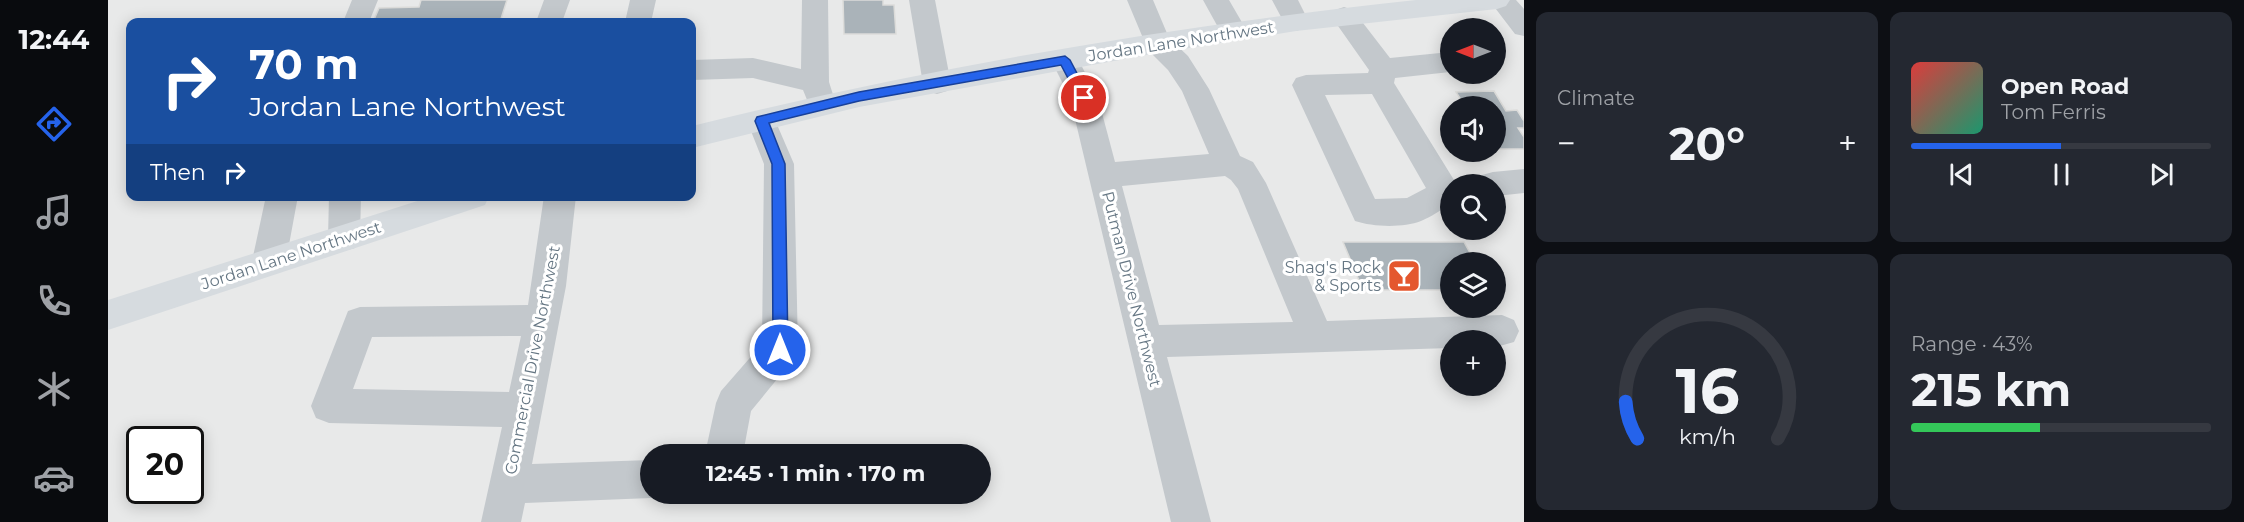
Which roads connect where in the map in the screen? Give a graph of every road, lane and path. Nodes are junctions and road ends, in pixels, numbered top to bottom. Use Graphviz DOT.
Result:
graph roads {
  1 [pos="364,0"];
  2 [pos="557,0"];
  3 [pos="643,0"];
  4 [pos="814,0"];
  5 [pos="922,0"];
  6 [pos="1140,0"];
  7 [pos="1216,0"];
  8 [pos="1493,0"];
  9 [pos="1383,6"];
  10 [pos="1291,11"];
  11 [pos="1344,16"];
  12 [pos="357,18"];
  13 [pos="550,18"];
  14 [pos="639,18"];
  15 [pos="1524,27"];
  16 [pos="1234,31"];
  17 [pos="1158,43"];
  18 [pos="1065,60"];
  19 [pos="1440,64"];
  20 [pos="696,70"];
  21 [pos="1382,76"];
  22 [pos="937,84"];
  23 [pos="819,93"];
  24 [pos="762,121"];
  25 [pos="696,136"];
  26 [pos="1228,164"];
  27 [pos="1103,174"];
  28 [pos="1440,177"];
  29 [pos="1524,181"];
  30 [pos="1506,183"];
  31 [pos="1440,195"];
  32 [pos="281,201"];
  33 [pos="345,201"];
  34 [pos="459,201"];
  35 [pos="559,201"];
  36 [pos="344,238"];
  37 [pos="269,261"];
  38 [pos="108,315"];
  39 [pos="542,320"];
  40 [pos="1440,333"];
  41 [pos="1317,338"];
  42 [pos="1145,340"];
  43 [pos="524,410"];
  44 [pos="726,444"];
  45 [pos="640,479"];
  46 [pos="508,484"];
  47 [pos="501,522"];
  48 [pos="1191,522"];
  1 -- 12 [label="street"];
  2 -- 13 [label="street"];
  3 -- 14 [label="street"];
  4 -- 23 [label="street"];
  5 -- 22 [label="street"];
  6 -- 17 [label="street"];
  7 -- 16 [label="street"];
  8 -- 9 [label="main road, Jordan Lane Northwest"];
  8 -- 15 [label="street"];
  9 -- 11 [label="main road, Jordan Lane Northwest"];
  10 -- 11 [label="main road, Jordan Lane Northwest"];
  10 -- 16 [label="main road, Jordan Lane Northwest"];
  11 -- 21 [label="street"];
  16 -- 17 [label="main road, Jordan Lane Northwest"];
  17 -- 18 [label="main road, Jordan Lane Northwest"];
  17 -- 26 [label="street"];
  18 -- 22 [label="main road, Jordan Lane Northwest"];
  18 -- 27 [label="street, Putman Drive Northwest"];
  19 -- 21 [label="street"];
  20 -- 23 [label="street"];
  21 -- 28 [label="street"];
  21 -- 31 [label="street"];
  22 -- 23 [label="main road, Jordan Lane Northwest"];
  23 -- 24 [label="main road, Jordan Lane Northwest"];
  24 -- 25 [label="main road, Jordan Lane Northwest"];
  24 -- 44 [label="street"];
  26 -- 27 [label="street"];
  26 -- 41 [label="street"];
  27 -- 42 [label="street, Putman Drive Northwest"];
  29 -- 30 [label="street"];
  32 -- 37 [label="street"];
  33 -- 36 [label="street"];
  34 -- 36 [label="main road, Jordan Lane Northwest"];
  35 -- 39 [label="street, Commercial Drive Northwest"];
  36 -- 37 [label="main road, Jordan Lane Northwest"];
  37 -- 38 [label="main road, Jordan Lane Northwest"];
  39 -- 43 [label="street, Commercial Drive Northwest"];
  39 -- 43 [label="street"];
  40 -- 41 [label="street"];
  41 -- 42 [label="street"];
  42 -- 48 [label="street, Putman Drive Northwest"];
  43 -- 46 [label="street, Commercial Drive Northwest"];
  45 -- 46 [label="street"];
  46 -- 47 [label="street, Commercial Drive Northwest"];
}
